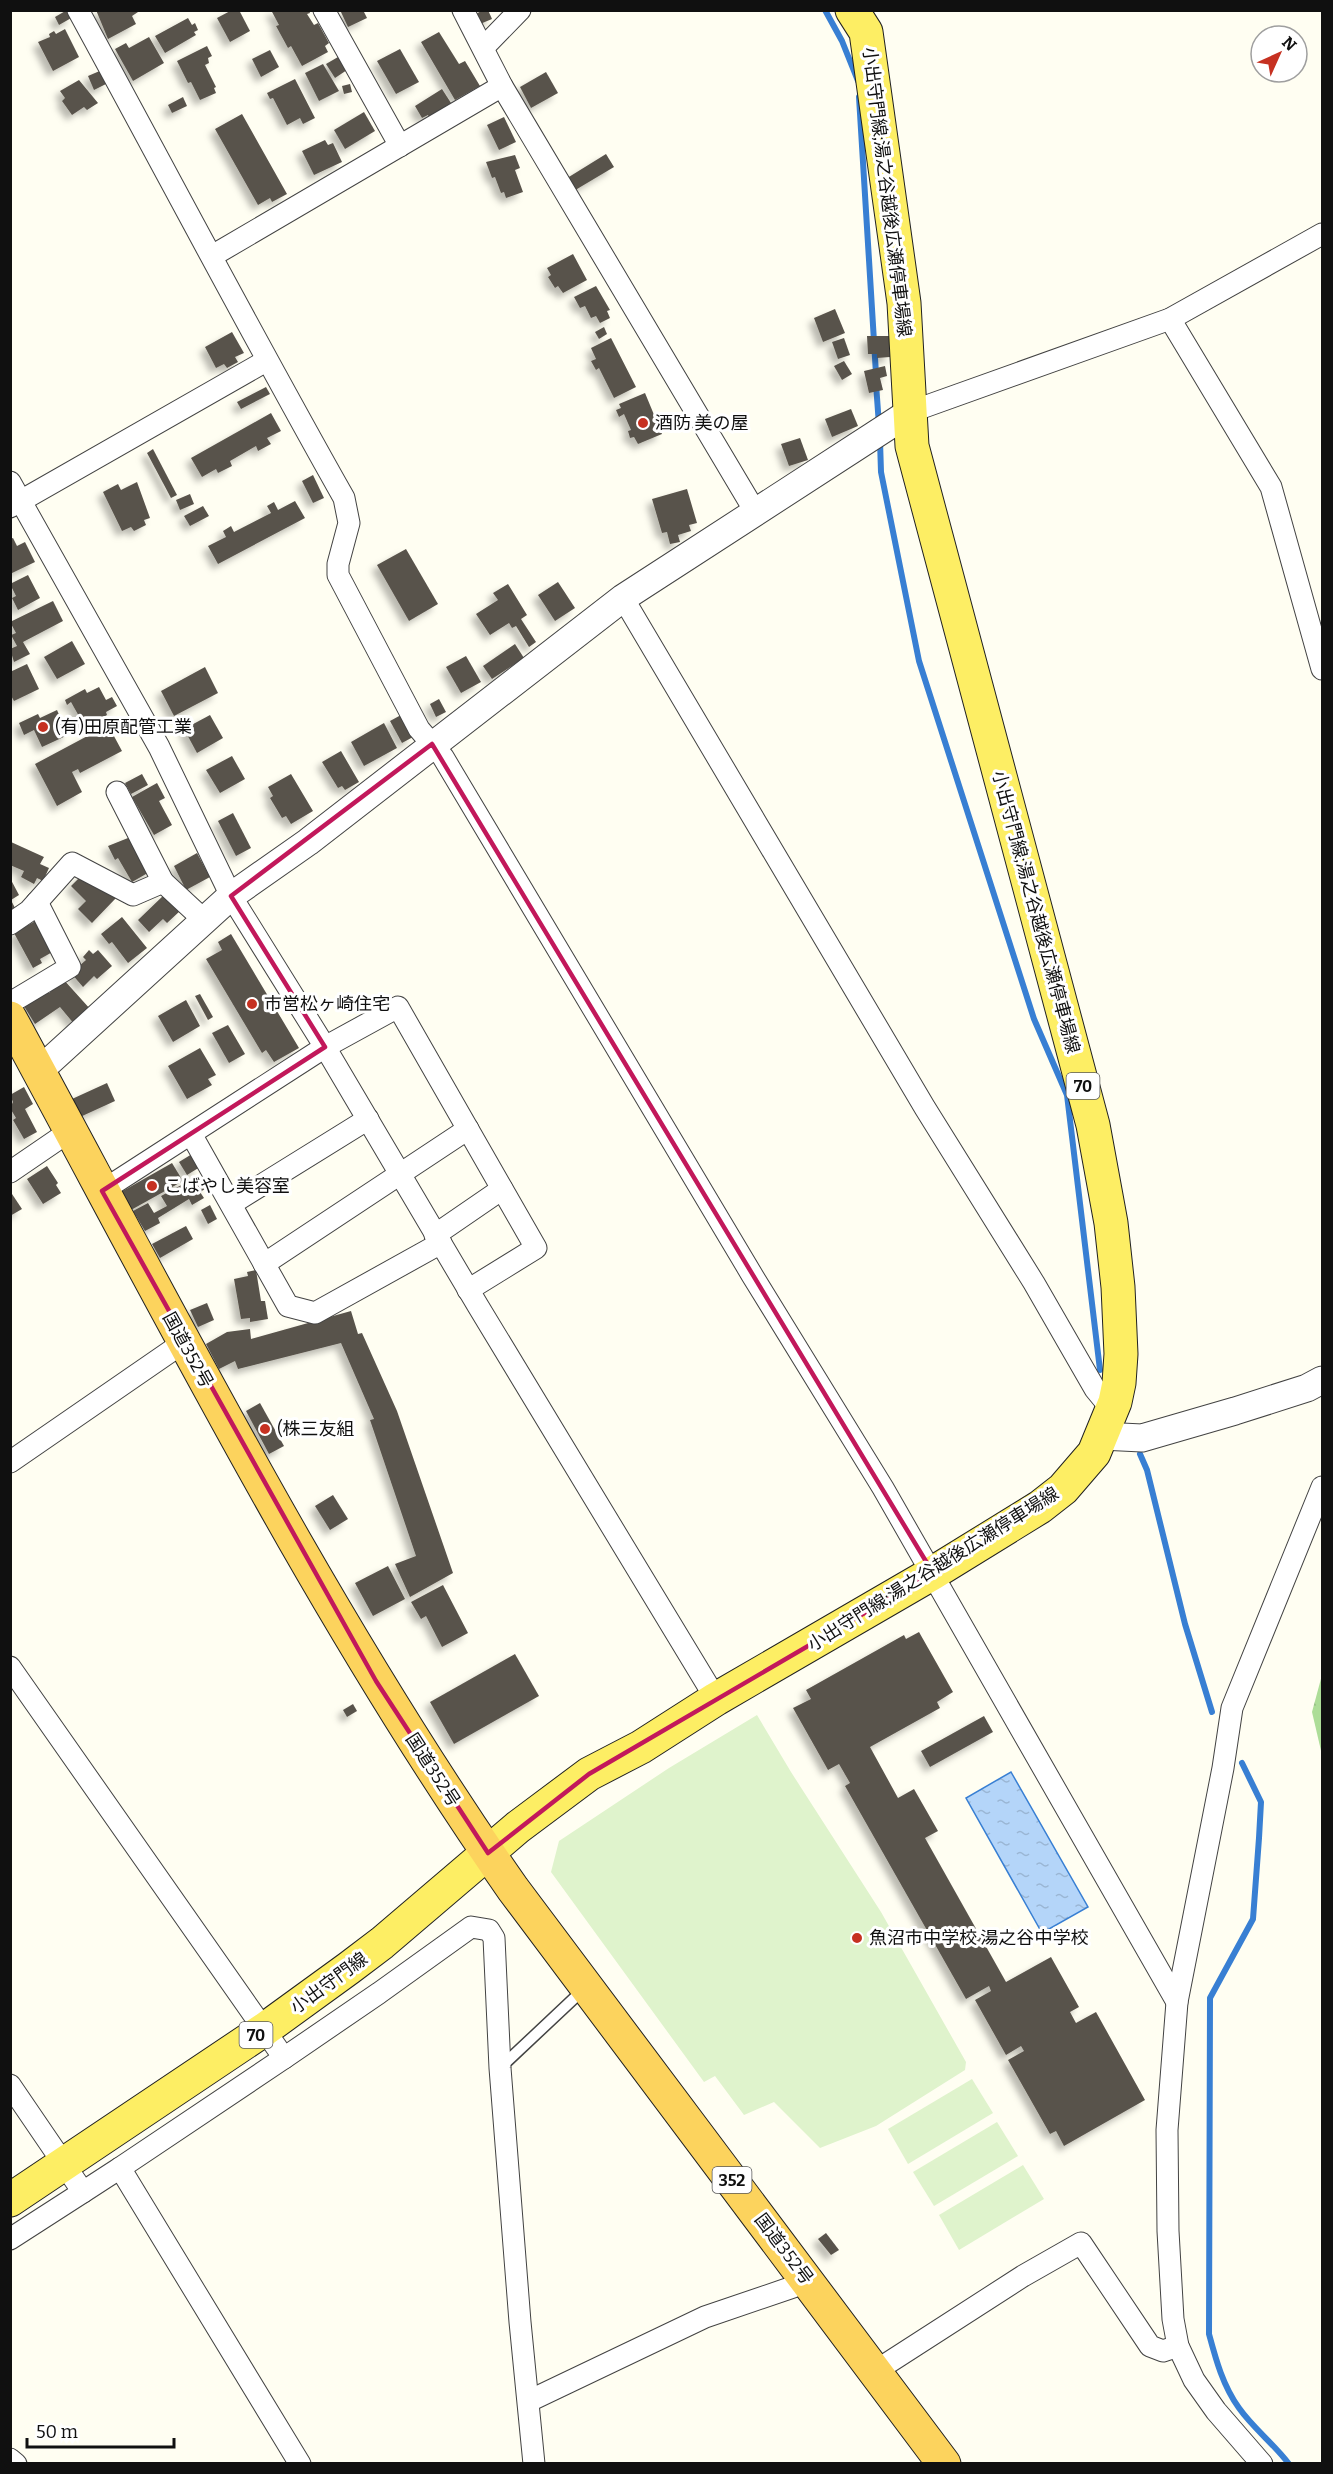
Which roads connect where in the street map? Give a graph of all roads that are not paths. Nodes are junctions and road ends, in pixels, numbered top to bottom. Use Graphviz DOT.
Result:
graph roads {
  1 [pos="78,10"];
  2 [pos="324,10"];
  3 [pos="463,10"];
  4 [pos="520,10"];
  5 [pos="852,10"];
  6 [pos="484,46"];
  7 [pos="502,86"];
  8 [pos="400,146"];
  9 [pos="1323,234"];
  10 [pos="212,256"];
  11 [pos="1170,319"];
  12 [pos="266,361"];
  13 [pos="910,412"];
  14 [pos="14,496"];
  15 [pos="756,513"];
  16 [pos="623,598"];
  17 [pos="1323,669"];
  18 [pos="432,744"];
  19 [pos="117,792"];
  20 [pos="163,882"];
  21 [pos="231,896"];
  22 [pos="37,902"];
  23 [pos="205,921"];
  24 [pos="10,924"];
  25 [pos="10,1003"];
  26 [pos="10,1018"];
  27 [pos="325,1047"];
  28 [pos="39,1071"];
  29 [pos="368,1119"];
  30 [pos="468,1129"];
  31 [pos="70,1131"];
  32 [pos="191,1134"];
  33 [pos="10,1172"];
  34 [pos="400,1174"];
  35 [pos="502,1189"];
  36 [pos="102,1191"];
  37 [pos="231,1204"];
  38 [pos="438,1239"];
  39 [pos="264,1263"];
  40 [pos="468,1290"];
  41 [pos="184,1342"];
  42 [pos="1323,1380"];
  43 [pos="1115,1402"];
  44 [pos="1101,1436"];
  45 [pos="10,1462"];
  46 [pos="1323,1487"];
  47 [pos="933,1573"];
  48 [pos="10,1667"];
  49 [pos="716,1699"];
  50 [pos="488,1853"];
  51 [pos="587,1987"];
  52 [pos="1177,2002"];
  53 [pos="265,2030"];
  54 [pos="284,2058"];
  55 [pos="500,2068"];
  56 [pos="10,2085"];
  57 [pos="64,2164"];
  58 [pos="120,2168"];
  59 [pos="83,2192"];
  60 [pos="10,2200"];
  61 [pos="10,2239"];
  62 [pos="807,2279"];
  63 [pos="1178,2346"];
  64 [pos="876,2374"];
  65 [pos="529,2401"];
  66 [pos="10,2459"];
  67 [pos="16,2463"];
  68 [pos="300,2463"];
  69 [pos="534,2463"];
  70 [pos="944,2463"];
  71 [pos="1262,2463"];
  1 -- 10 [label="street"];
  2 -- 8 [label="street"];
  3 -- 6 [label="street"];
  4 -- 6 [label="street"];
  5 -- 13 [label="main road, 小出守門線;湯之谷越後広瀬停車場線 / 70"];
  6 -- 7 [label="street"];
  7 -- 8 [label="street"];
  7 -- 15 [label="street"];
  8 -- 10 [label="street"];
  9 -- 11 [label="street"];
  10 -- 12 [label="street"];
  11 -- 13 [label="street"];
  11 -- 17 [label="street"];
  12 -- 14 [label="street"];
  12 -- 18 [label="street"];
  13 -- 15 [label="street"];
  13 -- 43 [label="main road, 小出守門線;湯之谷越後広瀬停車場線 / 70"];
  14 -- 21 [label="street"];
  15 -- 16 [label="street"];
  16 -- 18 [label="street"];
  16 -- 43 [label="street"];
  18 -- 21 [label="street"];
  18 -- 47 [label="street"];
  19 -- 20 [label="street"];
  20 -- 22 [label="street"];
  20 -- 23 [label="street"];
  21 -- 23 [label="street"];
  21 -- 27 [label="street"];
  22 -- 24 [label="street"];
  22 -- 25 [label="street"];
  23 -- 28 [label="street"];
  26 -- 28 [label="highway, 国道352号 / 352"];
  27 -- 29 [label="street"];
  27 -- 30 [label="street"];
  27 -- 32 [label="street"];
  28 -- 31 [label="highway, 国道352号 / 352"];
  29 -- 34 [label="street"];
  29 -- 37 [label="street"];
  30 -- 34 [label="street"];
  30 -- 35 [label="street"];
  31 -- 33 [label="street"];
  31 -- 36 [label="highway, 国道352号 / 352"];
  32 -- 36 [label="street"];
  32 -- 37 [label="street"];
  34 -- 38 [label="street"];
  34 -- 39 [label="street"];
  35 -- 38 [label="street"];
  35 -- 40 [label="street"];
  36 -- 41 [label="highway, 国道352号 / 352"];
  37 -- 39 [label="street"];
  38 -- 39 [label="street"];
  38 -- 40 [label="street"];
  40 -- 49 [label="street"];
  41 -- 45 [label="street"];
  41 -- 50 [label="highway, 国道352号 / 352"];
  42 -- 44 [label="street"];
  43 -- 44 [label="main road, 小出守門線;湯之谷越後広瀬停車場線 / 70"];
  44 -- 47 [label="main road, 小出守門線;湯之谷越後広瀬停車場線 / 70"];
  46 -- 52 [label="street"];
  47 -- 49 [label="main road, 小出守門線;湯之谷越後広瀬停車場線 / 70"];
  47 -- 52 [label="street"];
  48 -- 53 [label="street"];
  49 -- 50 [label="main road, 小出守門線;湯之谷越後広瀬停車場線 / 70"];
  50 -- 51 [label="highway, 国道352号 / 352"];
  50 -- 53 [label="main road, 小出守門線 / 70"];
  51 -- 55 [label="lane"];
  51 -- 62 [label="highway, 国道352号 / 352"];
  52 -- 63 [label="street"];
  53 -- 54 [label="street"];
  53 -- 57 [label="main road, 小出守門線 / 70"];
  54 -- 55 [label="street"];
  54 -- 58 [label="street"];
  55 -- 65 [label="street"];
  56 -- 57 [label="street"];
  57 -- 59 [label="street"];
  57 -- 60 [label="main road, 小出守門線 / 70"];
  58 -- 59 [label="street"];
  58 -- 68 [label="street"];
  59 -- 61 [label="street"];
  62 -- 64 [label="highway, 国道352号 / 352"];
  62 -- 65 [label="street"];
  63 -- 64 [label="street"];
  63 -- 71 [label="street"];
  64 -- 70 [label="highway, 国道352号 / 352"];
  65 -- 69 [label="street"];
  66 -- 67 [label="street"];
}
